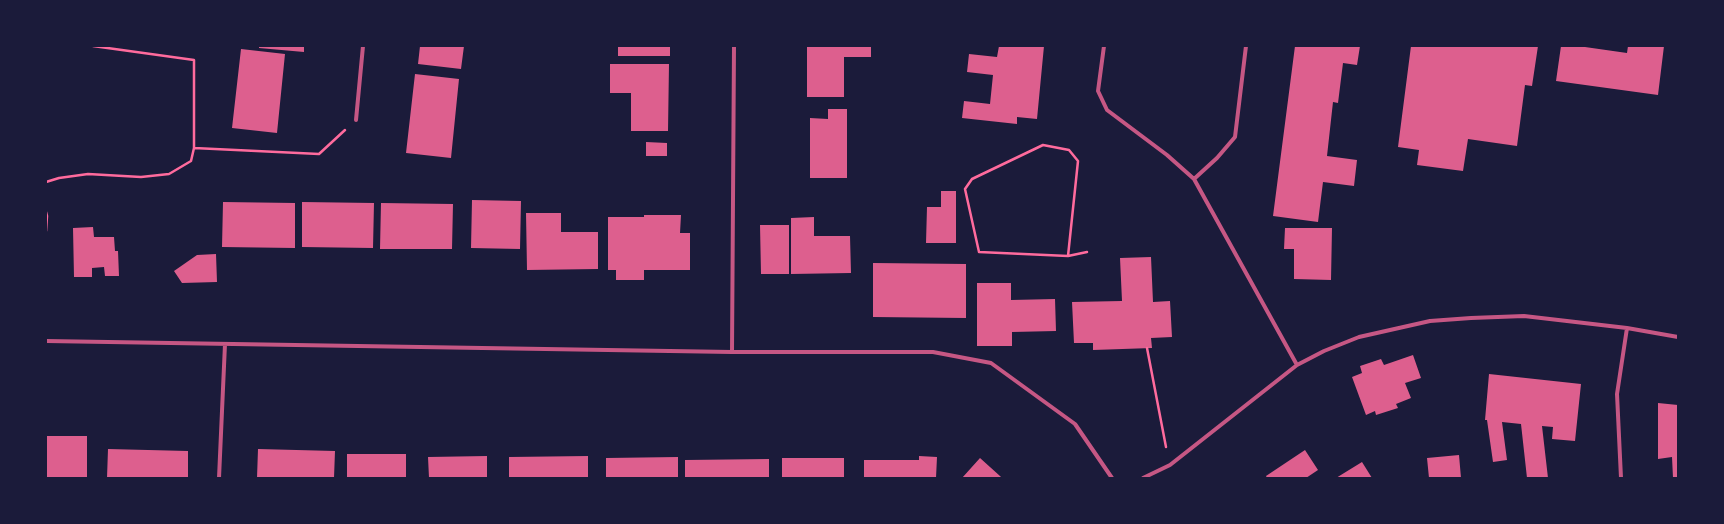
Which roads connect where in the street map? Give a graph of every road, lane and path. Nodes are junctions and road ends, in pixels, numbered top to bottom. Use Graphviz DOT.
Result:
graph roads {
  1 [pos="93,46"];
  2 [pos="363,46"];
  3 [pos="734,46"];
  4 [pos="1104,46"];
  5 [pos="1246,46"];
  6 [pos="356,120"];
  7 [pos="194,148"];
  8 [pos="1194,179"];
  9 [pos="46,182"];
  10 [pos="46,212"];
  11 [pos="46,231"];
  12 [pos="1087,252"];
  13 [pos="1068,256"];
  14 [pos="1627,328"];
  15 [pos="1678,336"];
  16 [pos="46,341"];
  17 [pos="226,344"];
  18 [pos="1147,348"];
  19 [pos="732,352"];
  20 [pos="1297,365"];
  21 [pos="1170,465"];
  22 [pos="219,478"];
  23 [pos="1112,478"];
  24 [pos="1143,478"];
  25 [pos="1621,478"];
  1 -- 7 [label="path"];
  2 -- 6 [label="street"];
  3 -- 19 [label="street"];
  4 -- 8 [label="street"];
  5 -- 8 [label="street"];
  6 -- 7 [label="path"];
  7 -- 9 [label="path"];
  8 -- 20 [label="street"];
  10 -- 11 [label="path"];
  12 -- 13 [label="path"];
  13 -- 13 [label="path"];
  14 -- 15 [label="street"];
  14 -- 20 [label="street"];
  14 -- 25 [label="street"];
  16 -- 17 [label="street"];
  17 -- 19 [label="street"];
  17 -- 22 [label="street"];
  18 -- 21 [label="path"];
  19 -- 23 [label="street"];
  20 -- 21 [label="street"];
  21 -- 24 [label="street"];
}
